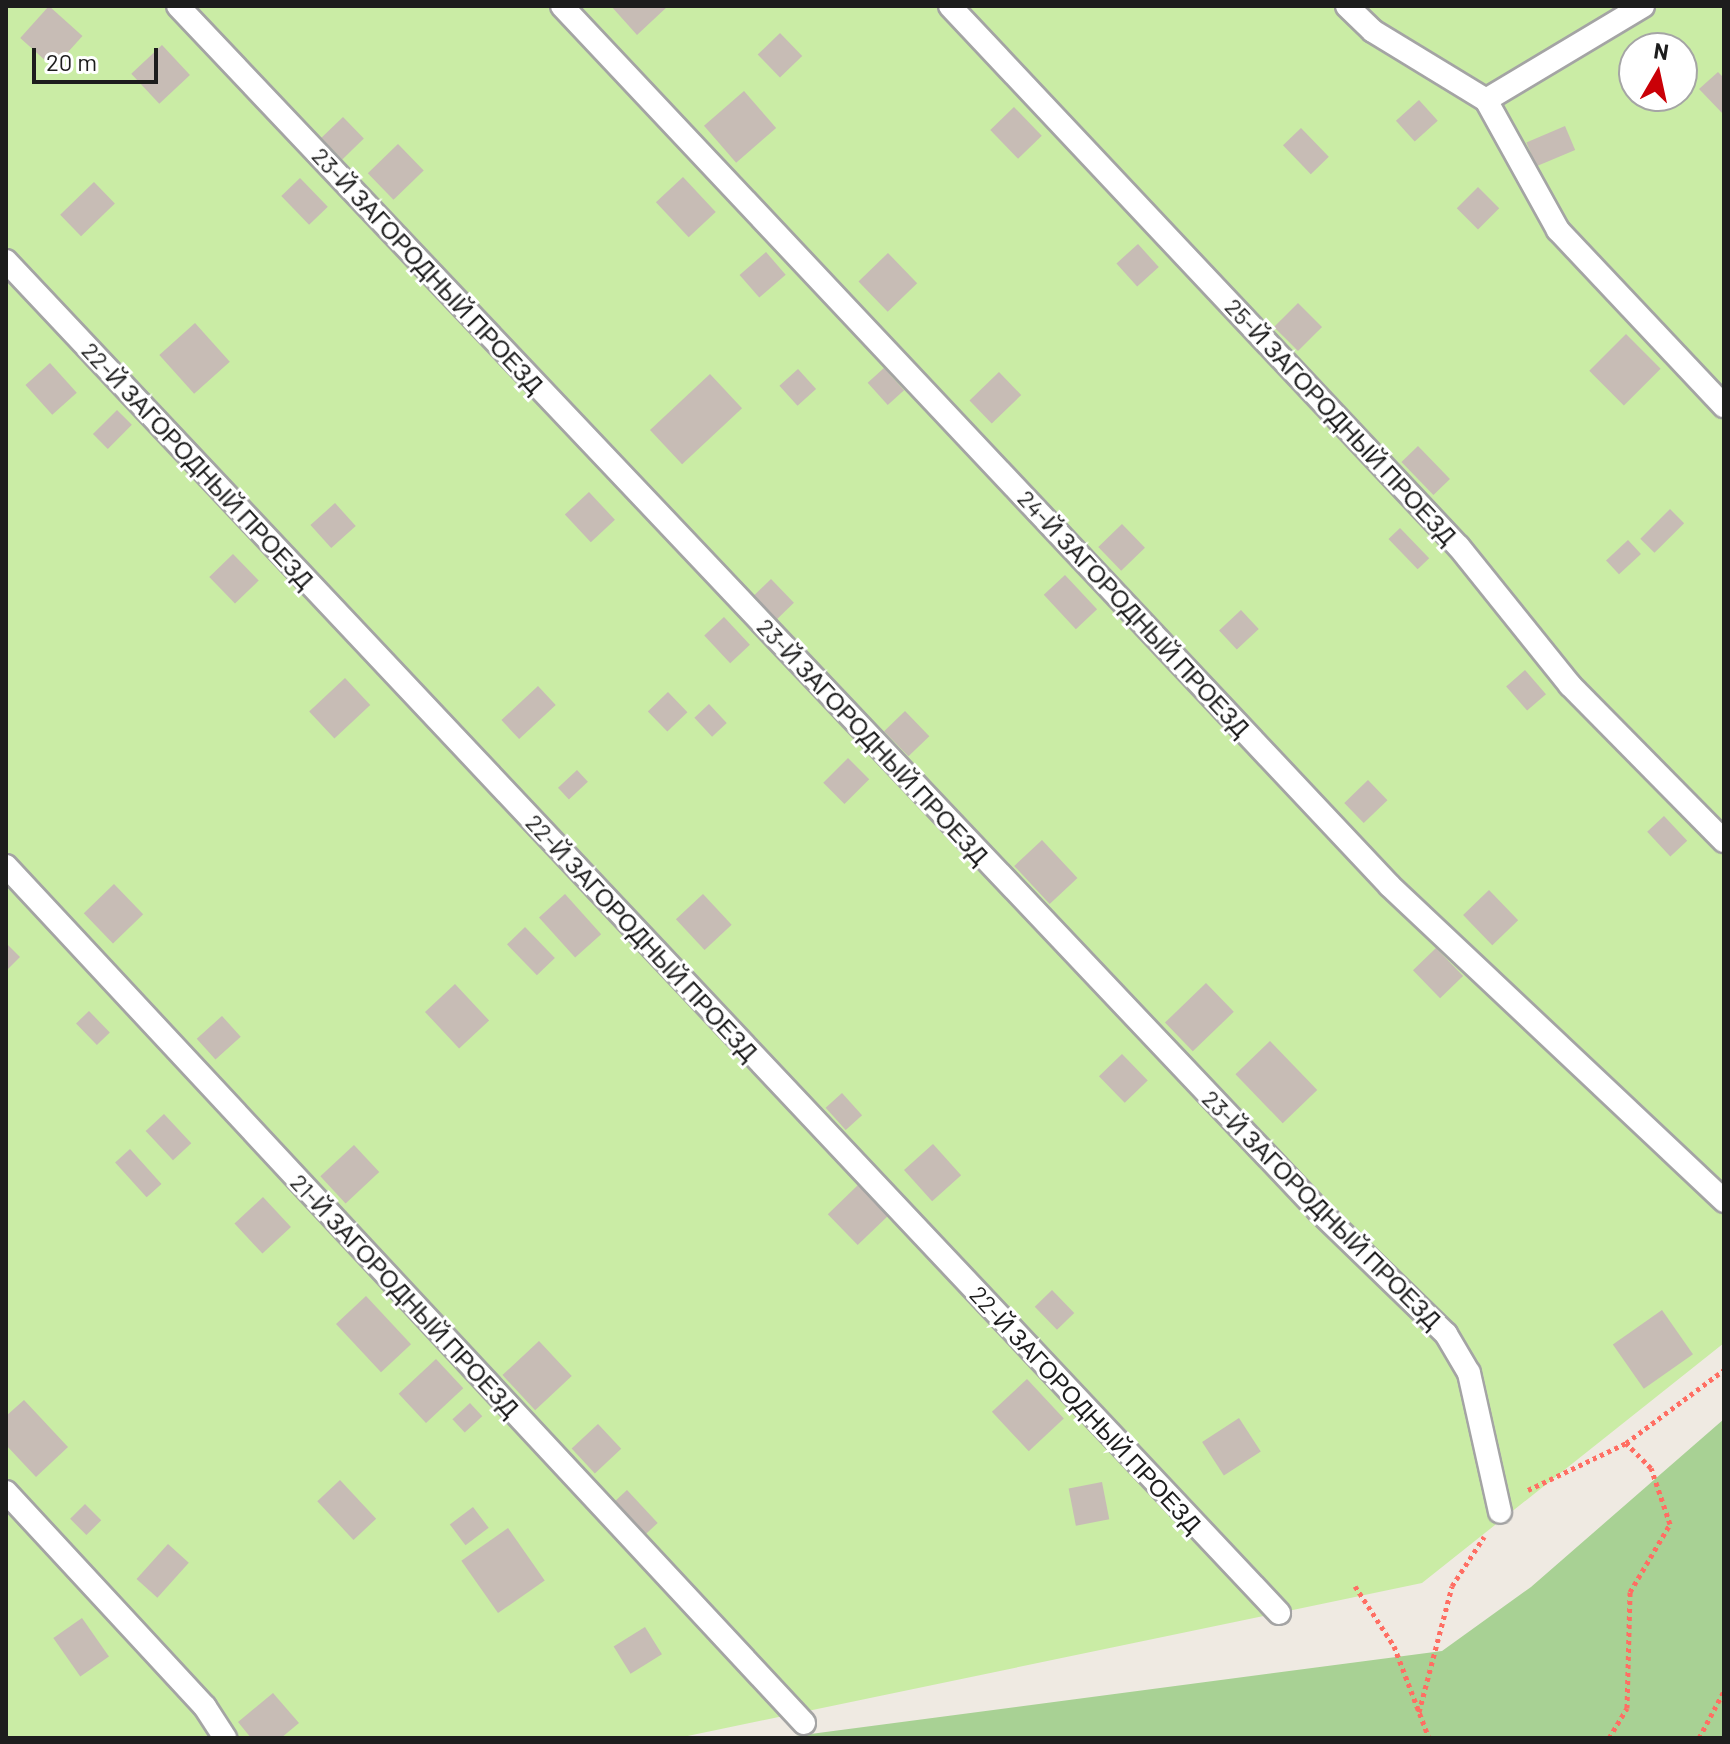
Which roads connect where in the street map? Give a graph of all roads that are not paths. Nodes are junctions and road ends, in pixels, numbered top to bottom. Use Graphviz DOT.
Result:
graph roads {
  1 [pos="178,6"];
  2 [pos="562,6"];
  3 [pos="950,6"];
  4 [pos="1347,6"];
  5 [pos="1643,6"];
  6 [pos="1486,100"];
  7 [pos="6,261"];
  8 [pos="1724,406"];
  9 [pos="1724,841"];
  10 [pos="6,866"];
  11 [pos="1724,1201"];
  12 [pos="6,1492"];
  13 [pos="1500,1512"];
  14 [pos="1279,1613"];
  15 [pos="804,1723"];
  16 [pos="225,1738"];
  1 -- 13 [label="lane, 23-Й ЗАГОРОДНЫЙ ПРОЕЗД"];
  2 -- 11 [label="lane, 24-Й ЗАГОРОДНЫЙ ПРОЕЗД"];
  3 -- 9 [label="lane, 25-Й ЗАГОРОДНЫЙ ПРОЕЗД"];
  4 -- 6 [label="lane"];
  5 -- 6 [label="lane"];
  6 -- 8 [label="lane"];
  7 -- 14 [label="lane, 22-Й ЗАГОРОДНЫЙ ПРОЕЗД"];
  10 -- 15 [label="lane, 21-Й ЗАГОРОДНЫЙ ПРОЕЗД"];
  12 -- 16 [label="lane"];
}
